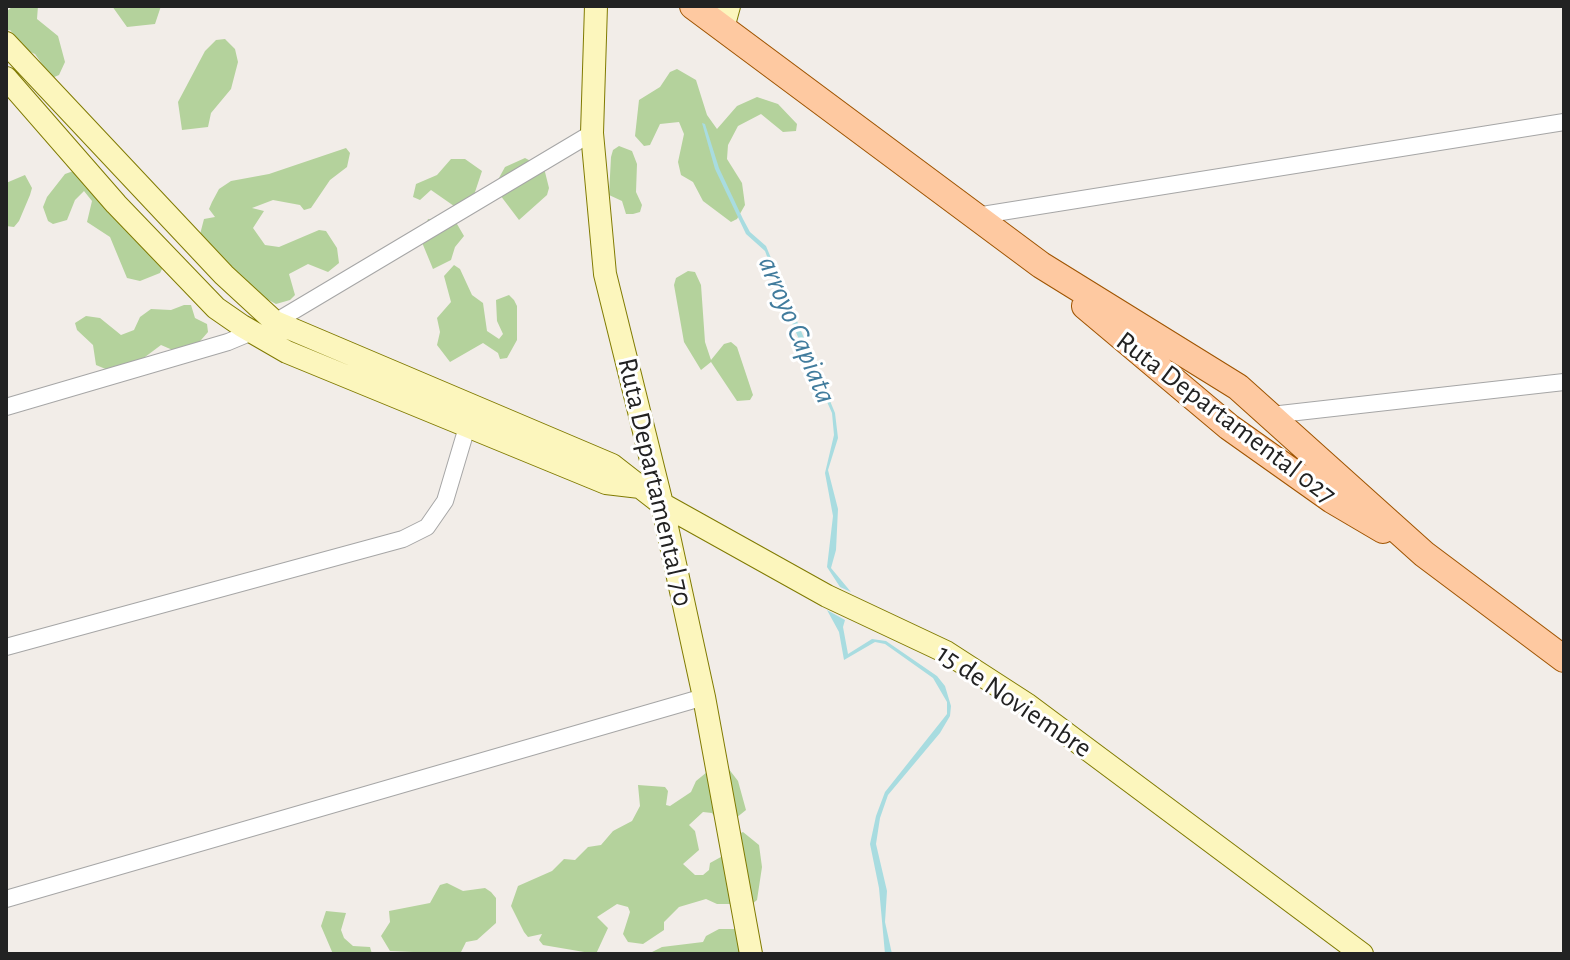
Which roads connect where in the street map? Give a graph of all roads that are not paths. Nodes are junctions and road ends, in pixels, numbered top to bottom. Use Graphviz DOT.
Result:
graph roads {
  1 [pos="596,6"];
  2 [pos="693,6"];
  3 [pos="726,17"];
  4 [pos="6,43"];
  5 [pos="6,78"];
  6 [pos="1564,122"];
  7 [pos="592,133"];
  8 [pos="976,216"];
  9 [pos="1041,265"];
  10 [pos="275,322"];
  11 [pos="252,332"];
  12 [pos="1564,382"];
  13 [pos="6,407"];
  14 [pos="1271,415"];
  15 [pos="470,416"];
  16 [pos="662,504"];
  17 [pos="1424,554"];
  18 [pos="6,647"];
  19 [pos="1564,659"];
  20 [pos="704,697"];
  21 [pos="6,899"];
  22 [pos="751,954"];
  23 [pos="1362,954"];
  1 -- 7 [label="street, Ruta Departamental 70"];
  2 -- 3 [label="main road, Ruta Departamental 027"];
  3 -- 8 [label="main road, Ruta Departamental 027"];
  4 -- 10 [label="street"];
  5 -- 11 [label="street"];
  6 -- 8 [label="street"];
  7 -- 10 [label="street"];
  7 -- 16 [label="street, Ruta Departamental 70"];
  8 -- 9 [label="main road, Ruta Departamental 027"];
  9 -- 14 [label="main road, Ruta Departamental 027"];
  9 -- 17 [label="main road, Ruta Departamental 027"];
  10 -- 15 [label="street"];
  11 -- 13 [label="street"];
  11 -- 15 [label="street"];
  12 -- 14 [label="street"];
  14 -- 17 [label="main road, Ruta Departamental 027"];
  15 -- 16 [label="street, 15 de Noviembre"];
  15 -- 18 [label="street"];
  16 -- 20 [label="street, Ruta Departamental 70"];
  16 -- 23 [label="street, 15 de Noviembre"];
  17 -- 19 [label="main road, Ruta Departamental 027"];
  20 -- 21 [label="street"];
  20 -- 22 [label="street, Ruta Departamental 70"];
}
